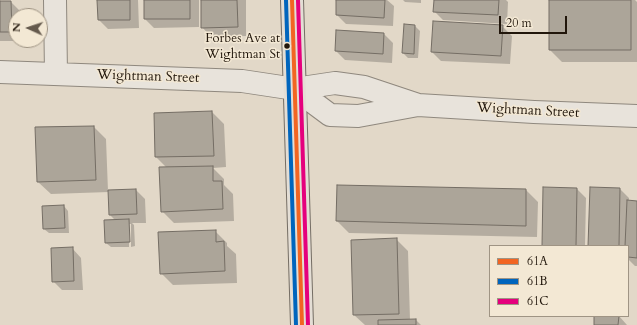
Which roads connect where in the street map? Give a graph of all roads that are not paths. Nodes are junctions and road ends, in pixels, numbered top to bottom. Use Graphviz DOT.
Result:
graph roads {
  1 [pos="55,0"];
  2 [pos="292,0"];
  3 [pos="0,72"];
  4 [pos="56,74"];
  5 [pos="295,89"];
  6 [pos="418,105"];
  7 [pos="637,116"];
  8 [pos="302,325"];
  1 -- 4 [label="street"];
  2 -- 5 [label="main road"];
  3 -- 4 [label="street, Wightman Street"];
  4 -- 5 [label="street, Wightman Street"];
  5 -- 6 [label="street, Wightman Street"];
  5 -- 6 [label="street, Wightman Street"];
  5 -- 8 [label="main road"];
  6 -- 7 [label="street, Wightman Street"];
}
